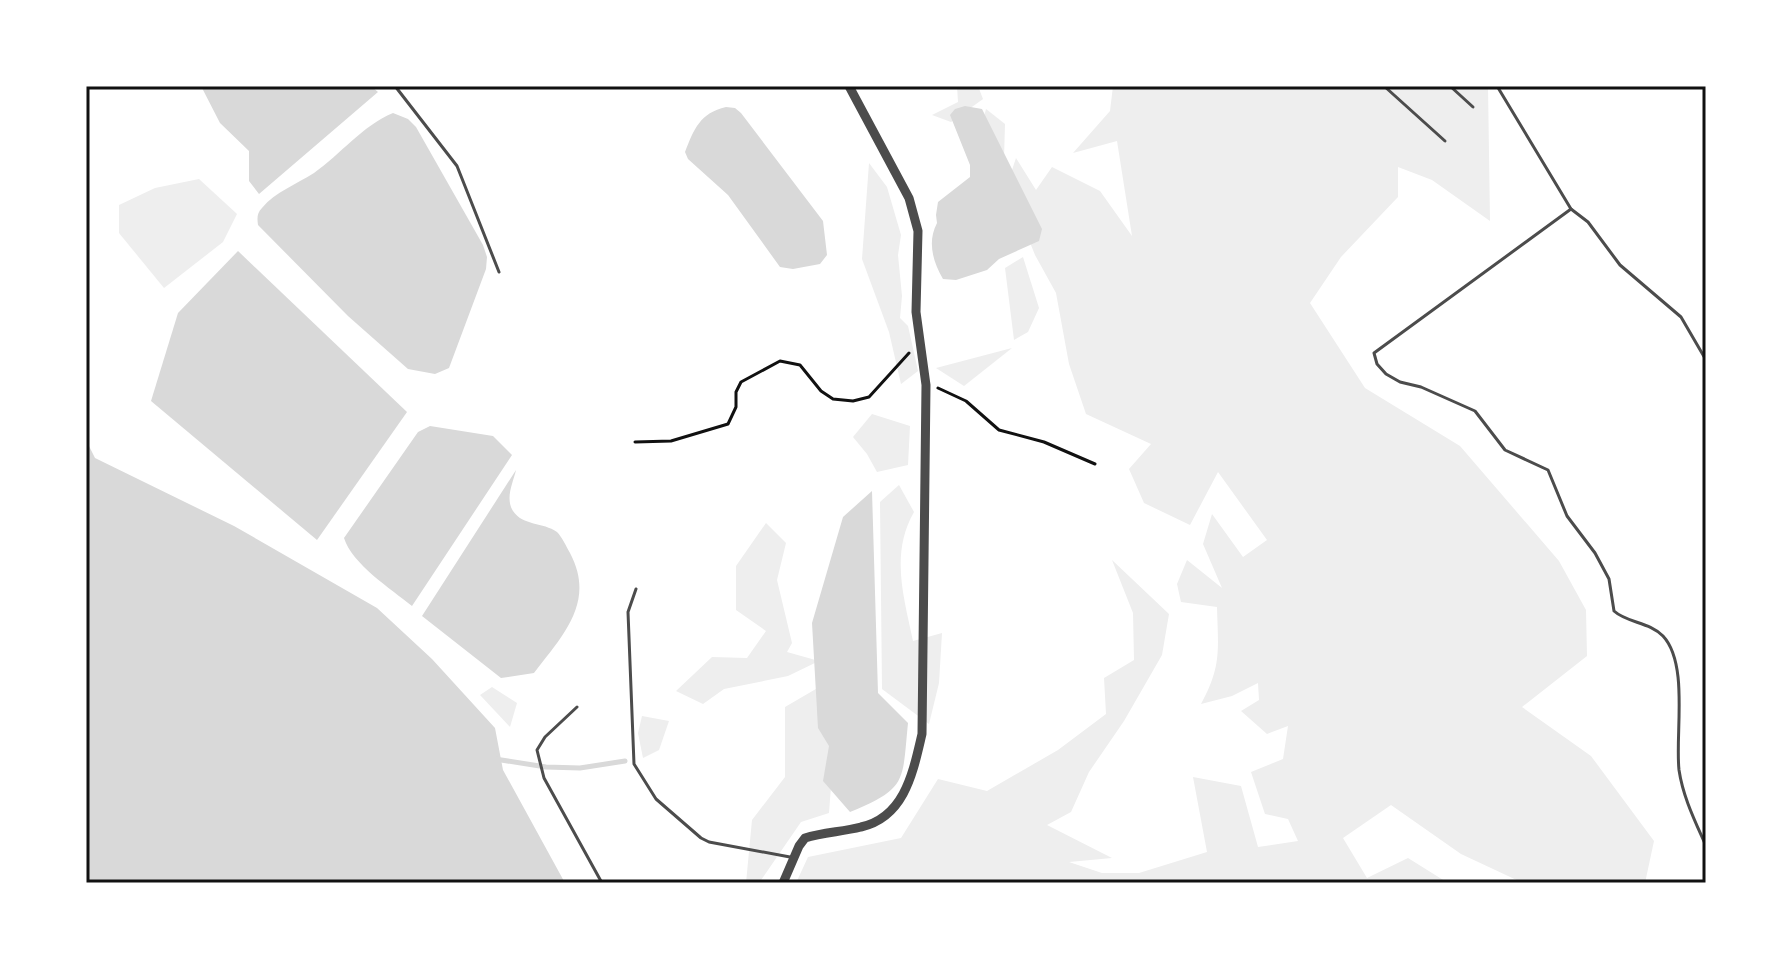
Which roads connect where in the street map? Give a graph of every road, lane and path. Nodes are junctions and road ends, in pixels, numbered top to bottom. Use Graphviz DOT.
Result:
graph roads {
  1 [pos="395,86"];
  2 [pos="849,86"];
  3 [pos="1384,86"];
  4 [pos="1450,86"];
  5 [pos="1497,86"];
  6 [pos="1473,107"];
  7 [pos="1445,141"];
  8 [pos="1571,209"];
  9 [pos="499,272"];
  10 [pos="922,338"];
  11 [pos="1706,360"];
  12 [pos="926,385"];
  13 [pos="635,442"];
  14 [pos="1095,464"];
  15 [pos="636,589"];
  16 [pos="577,707"];
  17 [pos="1706,846"];
  18 [pos="794,857"];
  19 [pos="602,883"];
  20 [pos="783,883"];
  1 -- 9 [label="lane"];
  2 -- 10 [label="street"];
  3 -- 7 [label="lane"];
  4 -- 6 [label="lane"];
  5 -- 8 [label="lane"];
  8 -- 11 [label="lane"];
  8 -- 17 [label="lane"];
  10 -- 12 [label="street"];
  10 -- 13 [label="path"];
  12 -- 14 [label="path"];
  12 -- 18 [label="street"];
  15 -- 18 [label="lane"];
  16 -- 19 [label="lane"];
  18 -- 20 [label="street"];
}
